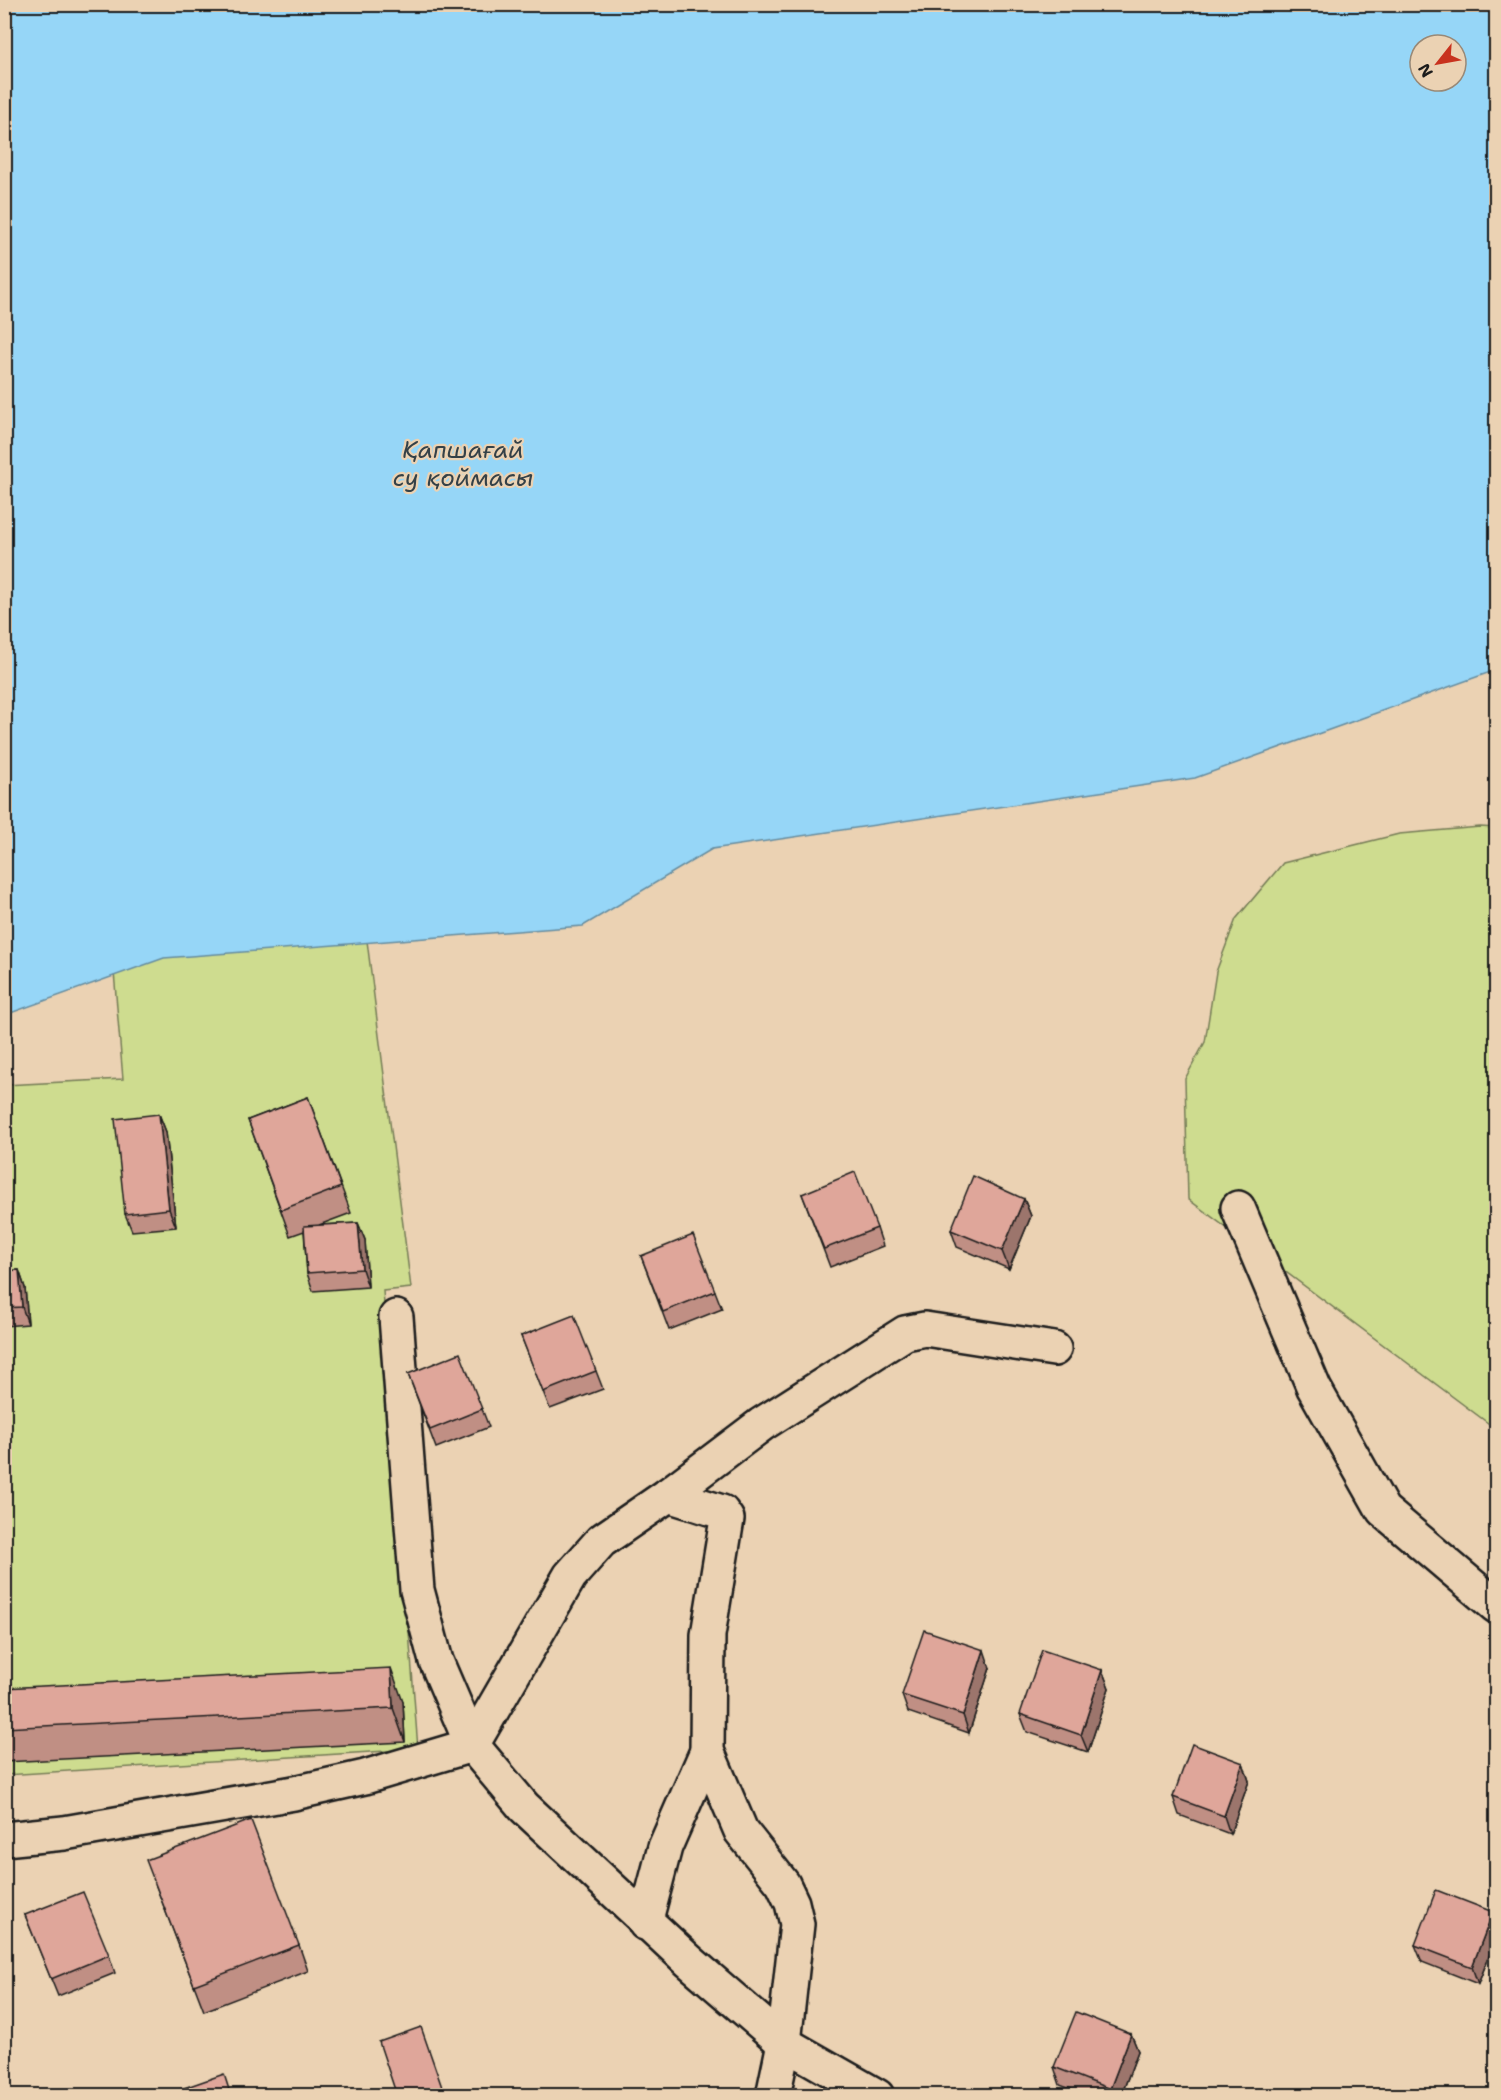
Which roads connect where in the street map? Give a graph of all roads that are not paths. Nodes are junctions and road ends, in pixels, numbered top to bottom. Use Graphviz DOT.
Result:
graph roads {
  1 [pos="1238,1208"];
  2 [pos="396,1317"];
  3 [pos="1054,1349"];
  4 [pos="668,1495"];
  5 [pos="1497,1606"];
  6 [pos="472,1745"];
  7 [pos="707,1751"];
  8 [pos="4,1839"];
  9 [pos="645,1923"];
  10 [pos="784,2043"];
  11 [pos="773,2096"];
  12 [pos="877,2096"];
  1 -- 5 [label="lane"];
  2 -- 6 [label="lane"];
  3 -- 4 [label="lane"];
  4 -- 6 [label="lane"];
  4 -- 7 [label="lane"];
  6 -- 8 [label="lane"];
  6 -- 9 [label="lane"];
  7 -- 9 [label="lane"];
  7 -- 10 [label="lane"];
  9 -- 10 [label="lane"];
  10 -- 11 [label="lane"];
  10 -- 12 [label="lane"];
}
